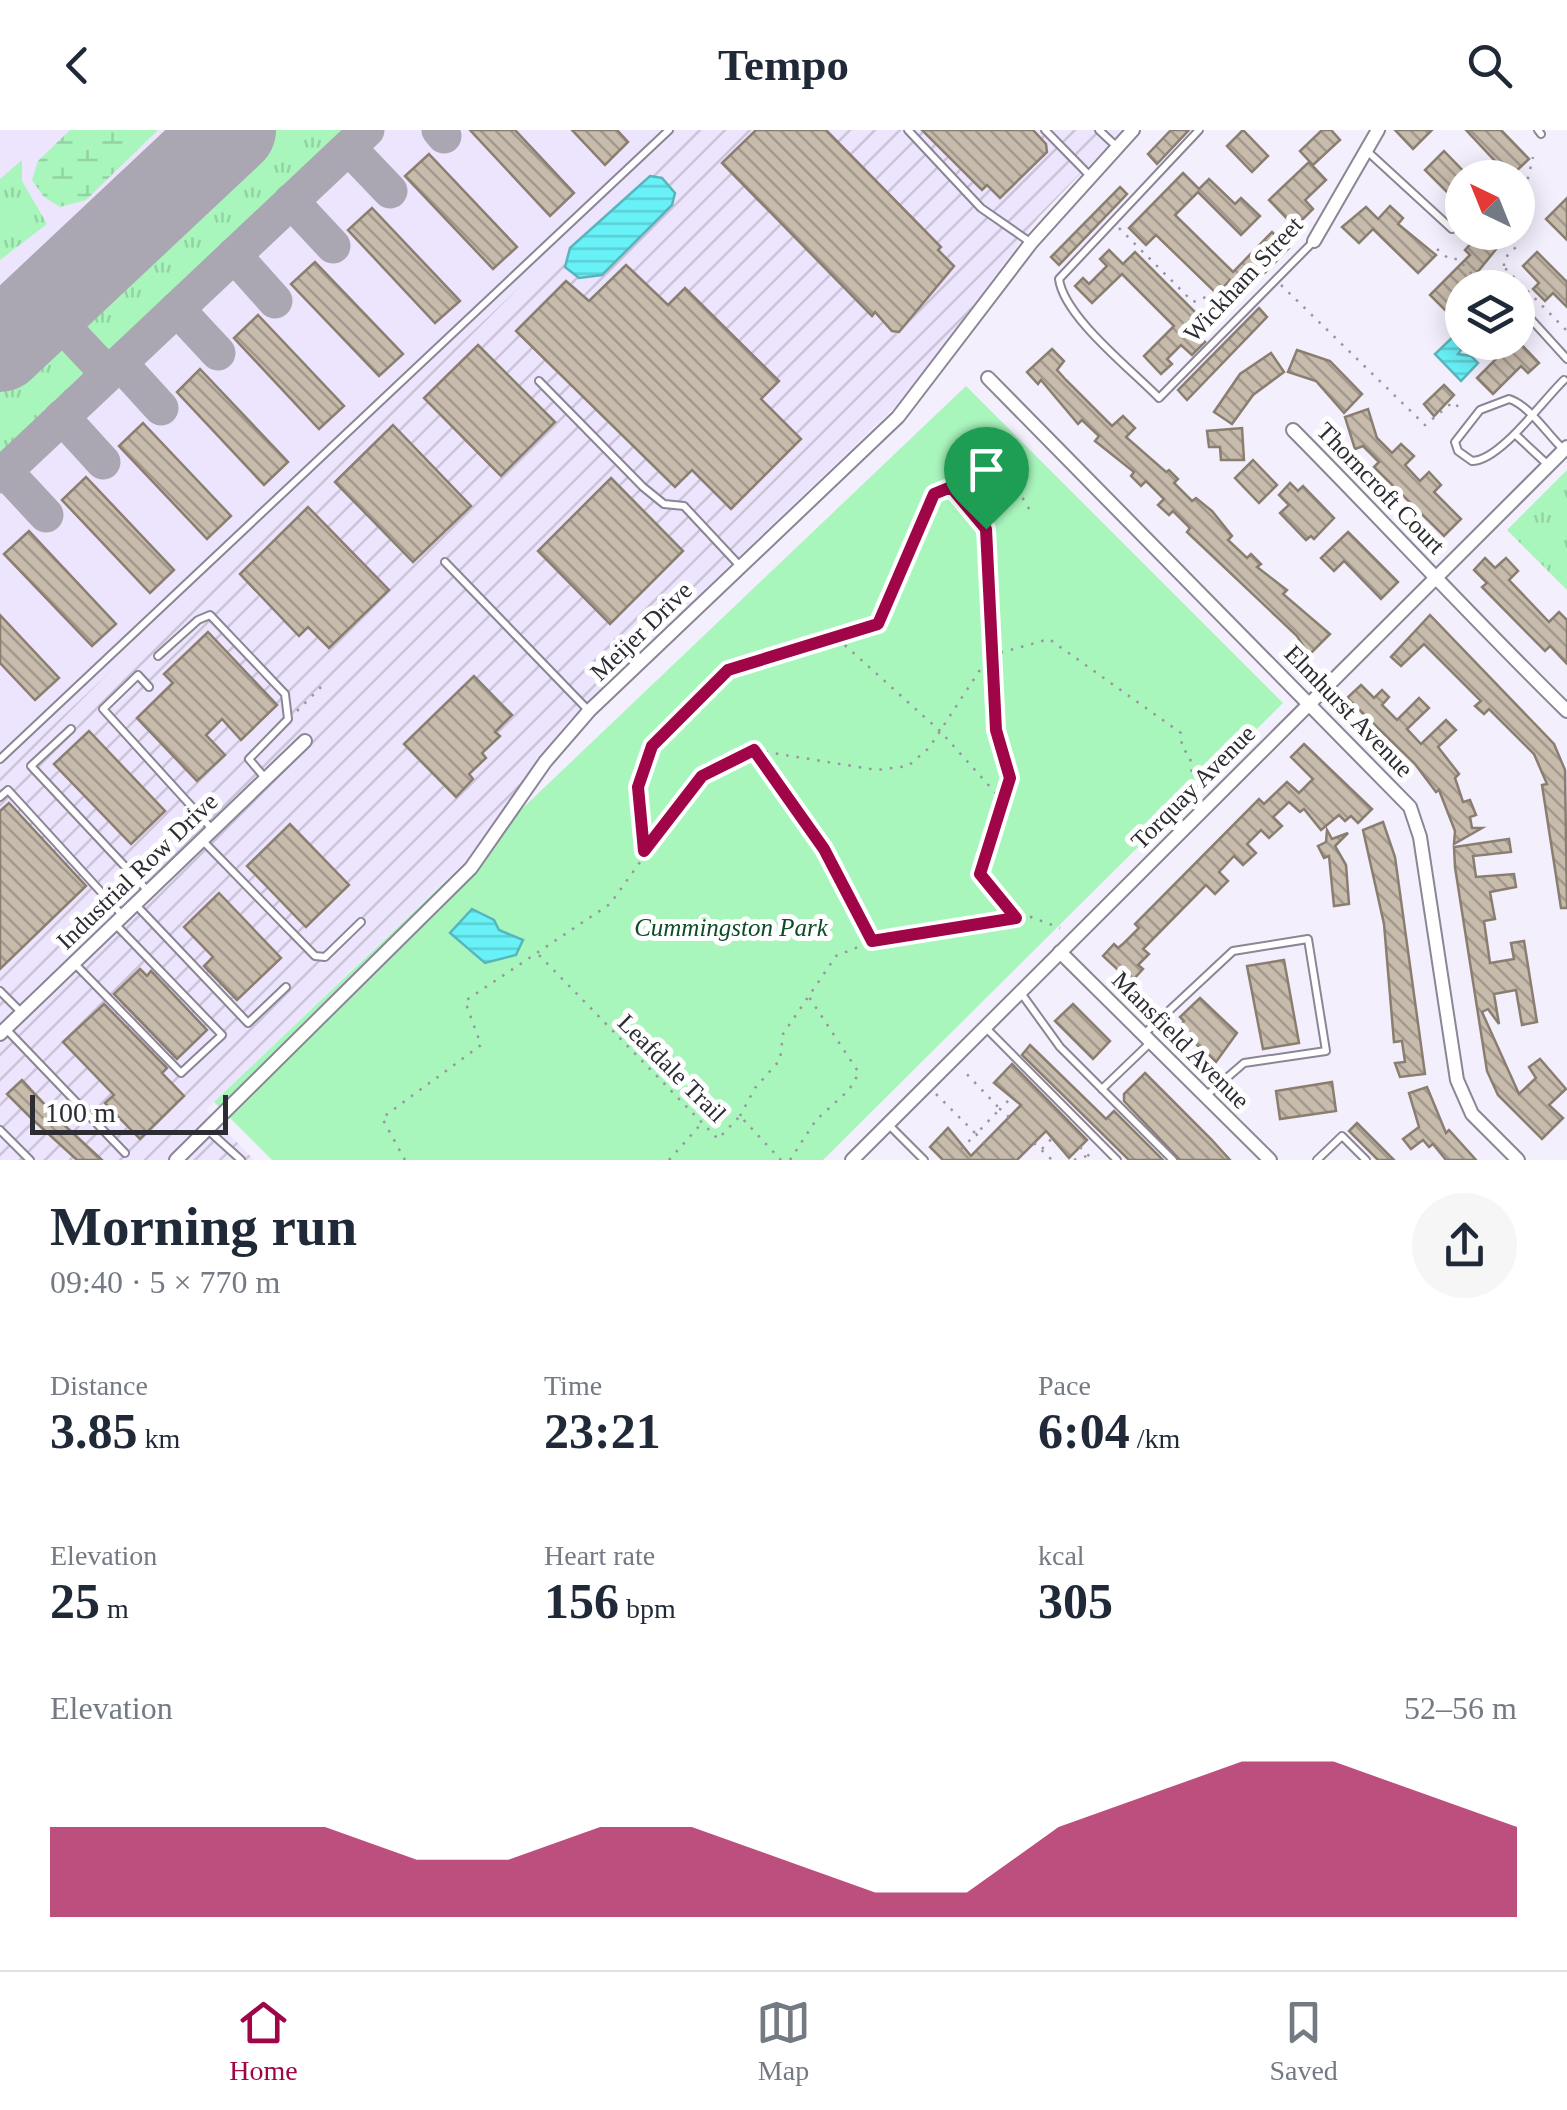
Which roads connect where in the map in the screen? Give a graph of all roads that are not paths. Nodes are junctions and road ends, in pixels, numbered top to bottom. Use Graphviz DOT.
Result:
graph roads {
  1 [pos="669,130"];
  2 [pos="908,130"];
  3 [pos="1046,130"];
  4 [pos="1099,130"];
  5 [pos="1133,130"];
  6 [pos="1199,130"];
  7 [pos="1378,130"];
  8 [pos="1116,147"];
  9 [pos="1366,150"];
  10 [pos="1090,176"];
  11 [pos="1445,223"];
  12 [pos="1314,241"];
  13 [pos="1031,243"];
  14 [pos="1535,324"];
  15 [pos="1567,359"];
  16 [pos="988,378"];
  17 [pos="1564,380"];
  18 [pos="538,381"];
  19 [pos="1532,420"];
  20 [pos="1294,430"];
  21 [pos="1517,436"];
  22 [pos="1566,448"];
  23 [pos="1548,466"];
  24 [pos="445,562"];
  25 [pos="741,566"];
  26 [pos="1435,578"];
  27 [pos="158,656"];
  28 [pos="149,687"];
  29 [pos="1309,703"];
  30 [pos="1567,710"];
  31 [pos="589,711"];
  32 [pos="71,729"];
  33 [pos="305,741"];
  34 [pos="0,759"];
  35 [pos="266,779"];
  36 [pos="0,798"];
  37 [pos="207,835"];
  38 [pos="148,892"];
  39 [pos="135,904"];
  40 [pos="119,920"];
  41 [pos="361,922"];
  42 [pos="1060,952"];
  43 [pos="74,963"];
  44 [pos="286,986"];
  45 [pos="0,991"];
  46 [pos="1020,992"];
  47 [pos="22,1013"];
  48 [pos="986,1027"];
  49 [pos="3,1032"];
  50 [pos="1147,1038"];
  51 [pos="1102,1089"];
  52 [pos="1206,1096"];
  53 [pos="888,1124"];
  54 [pos="206,1128"];
  55 [pos="0,1130"];
  56 [pos="125,1154"];
  57 [pos="30,1160"];
  58 [pos="176,1160"];
  59 [pos="242,1160"];
  60 [pos="852,1160"];
  61 [pos="924,1160"];
  62 [pos="1117,1160"];
  63 [pos="1173,1160"];
  64 [pos="1270,1160"];
  65 [pos="1317,1160"];
  66 [pos="1366,1160"];
  67 [pos="1518,1160"];
  1 -- 34 [label="lane"];
  2 -- 13 [label="lane"];
  3 -- 10 [label="lane"];
  4 -- 8 [label="lane"];
  5 -- 8 [label="street, Meijer Drive"];
  6 -- 12 [label="lane, Wickham Street"];
  7 -- 9 [label="street, Wickham Street"];
  8 -- 10 [label="street, Meijer Drive"];
  9 -- 11 [label="lane"];
  9 -- 12 [label="street, Wickham Street"];
  10 -- 13 [label="street, Meijer Drive"];
  13 -- 25 [label="street, Meijer Drive"];
  14 -- 15 [label="lane"];
  16 -- 29 [label="street, Elmhurst Avenue"];
  17 -- 19 [label="lane"];
  18 -- 25 [label="lane"];
  19 -- 21 [label="lane"];
  19 -- 21 [label="lane"];
  19 -- 22 [label="lane"];
  20 -- 26 [label="street, Thorncroft Court"];
  21 -- 23 [label="lane"];
  22 -- 23 [label="street, Torquay Avenue"];
  23 -- 26 [label="street, Torquay Avenue"];
  24 -- 31 [label="lane"];
  25 -- 31 [label="street, Meijer Drive"];
  26 -- 29 [label="street, Torquay Avenue"];
  26 -- 30 [label="street, Thorncroft Court"];
  27 -- 35 [label="lane"];
  28 -- 37 [label="lane"];
  29 -- 42 [label="street, Torquay Avenue"];
  29 -- 67 [label="street, Elmhurst Avenue"];
  31 -- 54 [label="street, Meijer Drive"];
  32 -- 38 [label="lane"];
  33 -- 35 [label="street, Industrial Row Drive"];
  35 -- 37 [label="street, Industrial Row Drive"];
  36 -- 40 [label="lane"];
  37 -- 38 [label="street, Industrial Row Drive"];
  37 -- 41 [label="lane"];
  38 -- 39 [label="street, Industrial Row Drive"];
  39 -- 40 [label="street, Industrial Row Drive"];
  39 -- 44 [label="lane"];
  40 -- 43 [label="street, Industrial Row Drive"];
  40 -- 43 [label="lane"];
  42 -- 46 [label="street, Torquay Avenue"];
  42 -- 50 [label="street, Mansfield Avenue"];
  43 -- 47 [label="street, Industrial Row Drive"];
  45 -- 47 [label="lane"];
  46 -- 48 [label="street, Torquay Avenue"];
  46 -- 51 [label="lane"];
  47 -- 49 [label="street, Industrial Row Drive"];
  48 -- 53 [label="street, Torquay Avenue"];
  48 -- 62 [label="lane"];
  49 -- 56 [label="lane"];
  50 -- 51 [label="lane"];
  50 -- 52 [label="street, Mansfield Avenue"];
  50 -- 52 [label="lane"];
  51 -- 63 [label="lane"];
  52 -- 64 [label="street, Mansfield Avenue"];
  53 -- 60 [label="street, Torquay Avenue"];
  53 -- 61 [label="lane"];
  54 -- 58 [label="street, Meijer Drive"];
  54 -- 59 [label="lane"];
  55 -- 57 [label="lane"];
  65 -- 66 [label="lane"];
}
